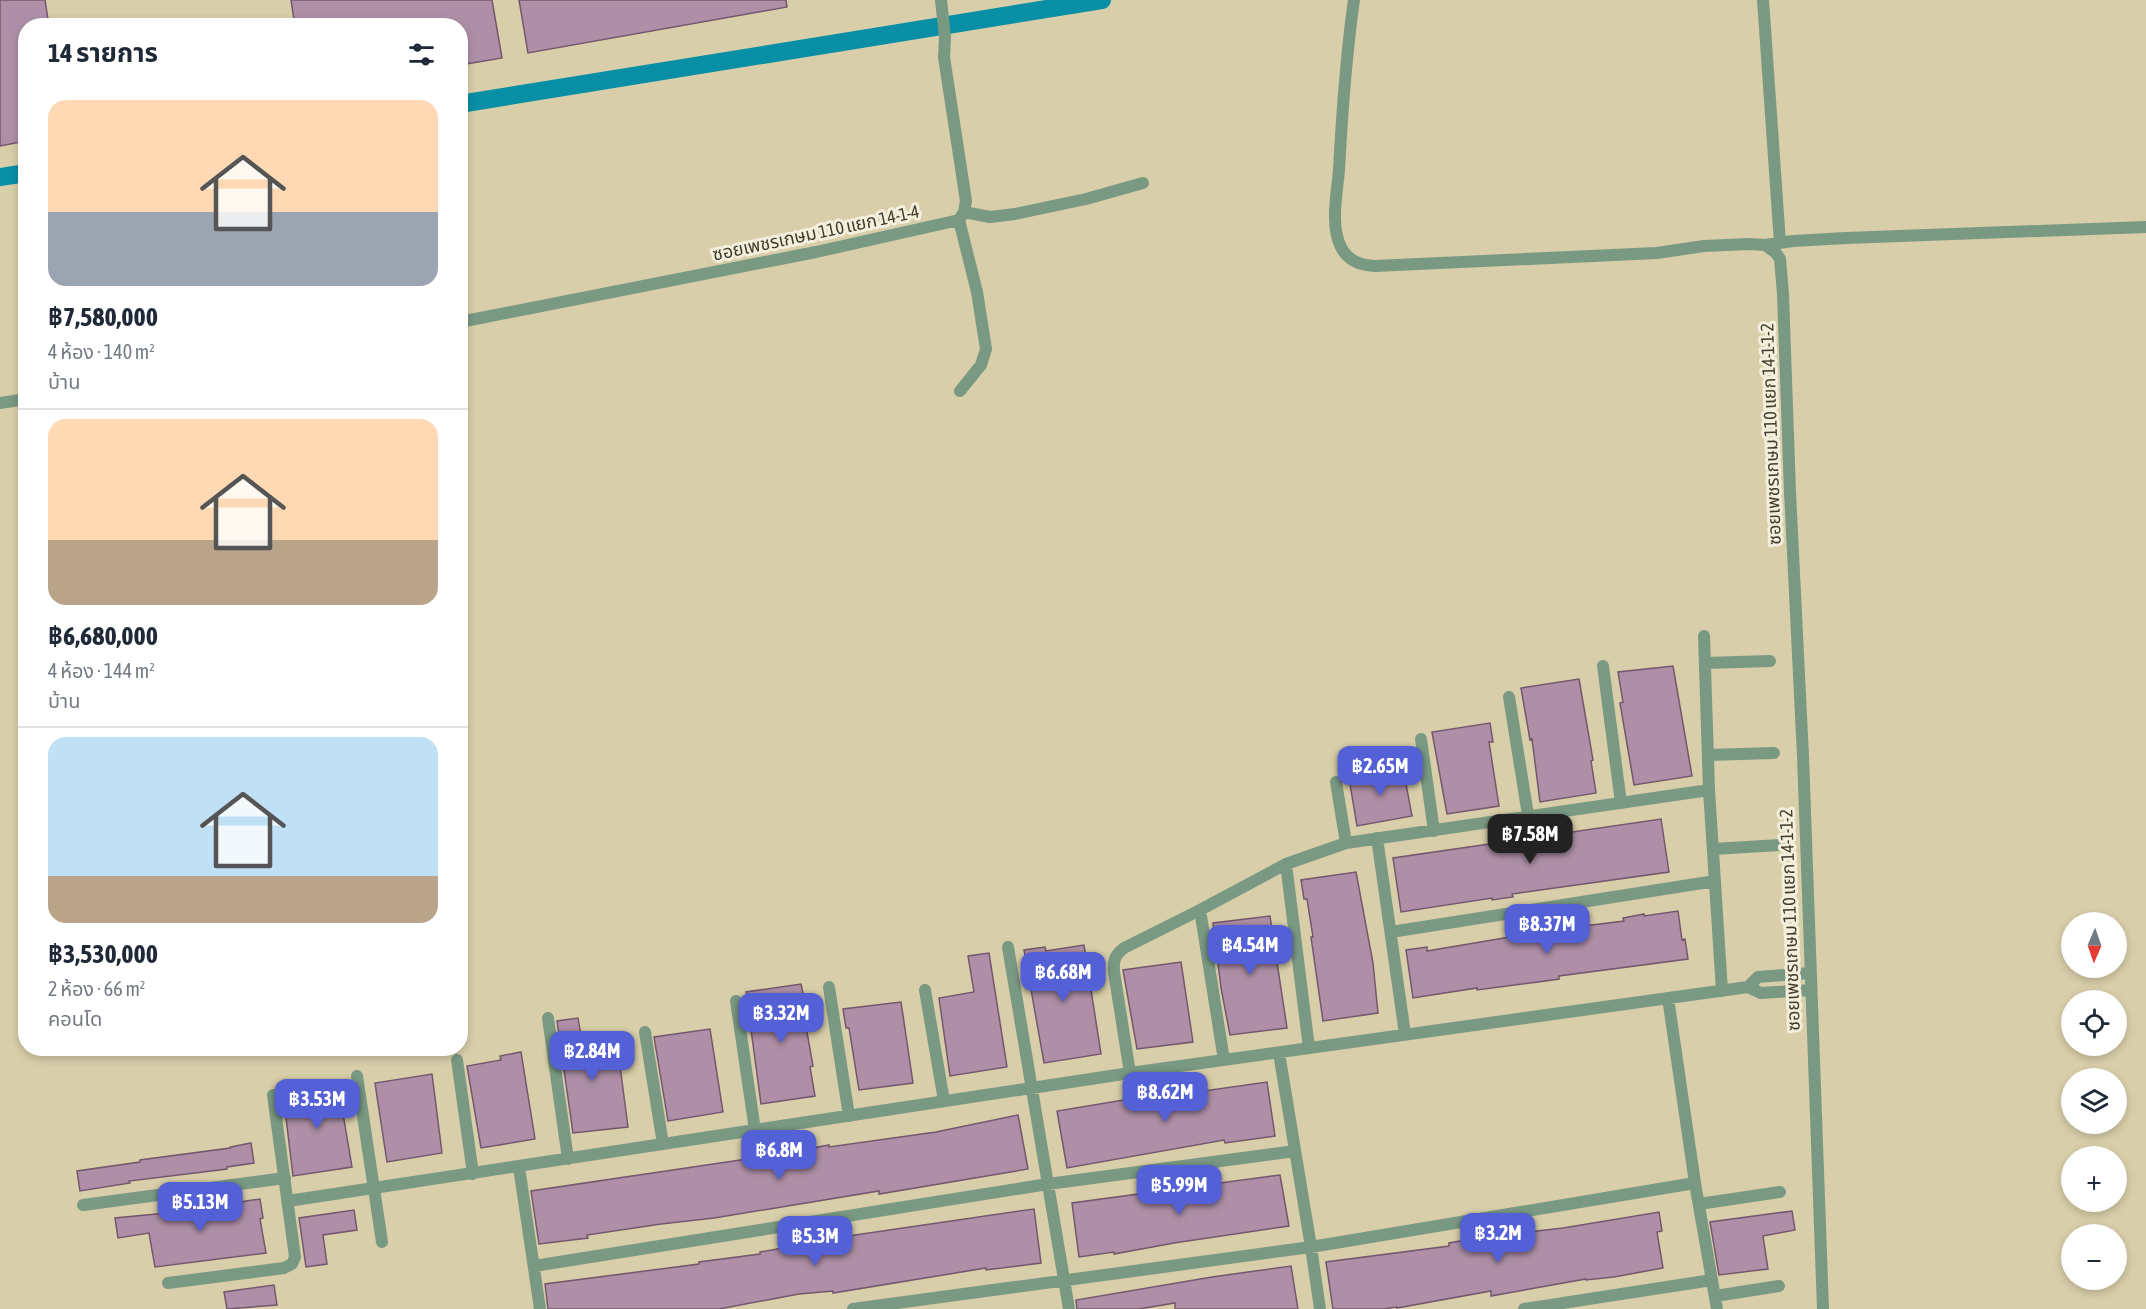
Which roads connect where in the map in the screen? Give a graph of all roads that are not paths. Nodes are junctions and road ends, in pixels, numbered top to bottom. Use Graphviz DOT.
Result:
graph roads {
  1 [pos="941,0"];
  2 [pos="1354,0"];
  3 [pos="1763,0"];
  4 [pos="1143,183"];
  5 [pos="961,216"];
  6 [pos="2146,227"];
  7 [pos="1780,243"];
  8 [pos="1765,245"];
  9 [pos="468,320"];
  10 [pos="960,391"];
  11 [pos="18,400"];
  12 [pos="0,403"];
  13 [pos="1704,636"];
  14 [pos="1770,661"];
  15 [pos="1706,663"];
  16 [pos="1603,666"];
  17 [pos="1509,697"];
  18 [pos="1421,739"];
  19 [pos="1774,753"];
  20 [pos="1708,755"];
  21 [pos="1336,782"];
  22 [pos="1709,790"];
  23 [pos="1621,803"];
  24 [pos="1528,815"];
  25 [pos="1434,831"];
  26 [pos="1377,838"];
  27 [pos="1346,843"];
  28 [pos="1780,845"];
  29 [pos="1713,849"];
  30 [pos="1286,864"];
  31 [pos="1715,881"];
  32 [pos="1200,910"];
  33 [pos="1390,932"];
  34 [pos="1008,947"];
  35 [pos="1810,973"];
  36 [pos="829,987"];
  37 [pos="1748,987"];
  38 [pos="925,990"];
  39 [pos="1811,990"];
  40 [pos="1722,991"];
  41 [pos="1668,998"];
  42 [pos="736,1001"];
  43 [pos="548,1018"];
  44 [pos="645,1032"];
  45 [pos="1405,1034"];
  46 [pos="1309,1048"];
  47 [pos="1279,1053"];
  48 [pos="457,1060"];
  49 [pos="1224,1060"];
  50 [pos="1130,1073"];
  51 [pos="357,1076"];
  52 [pos="1033,1088"];
  53 [pos="273,1095"];
  54 [pos="944,1101"];
  55 [pos="849,1116"];
  56 [pos="755,1130"];
  57 [pos="663,1144"];
  58 [pos="1295,1151"];
  59 [pos="568,1159"];
  60 [pos="519,1167"];
  61 [pos="473,1173"];
  62 [pos="285,1178"];
  63 [pos="1695,1183"];
  64 [pos="1048,1184"];
  65 [pos="375,1188"];
  66 [pos="1780,1192"];
  67 [pos="288,1201"];
  68 [pos="1699,1204"];
  69 [pos="83,1205"];
  70 [pos="381,1242"];
  71 [pos="1311,1247"];
  72 [pos="534,1266"];
  73 [pos="1712,1280"];
  74 [pos="1065,1281"];
  75 [pos="168,1283"];
  76 [pos="1779,1286"];
  77 [pos="1716,1303"];
  78 [pos="540,1309"];
  79 [pos="853,1309"];
  80 [pos="1069,1309"];
  81 [pos="1320,1309"];
  82 [pos="1524,1309"];
  83 [pos="1823,1309"];
  1 -- 5 [label="street"];
  2 -- 8 [label="street"];
  3 -- 7 [label="street"];
  4 -- 5 [label="street"];
  5 -- 9 [label="street, ซอยเพชรเกษม 110 แยก 14-1-4"];
  5 -- 10 [label="street"];
  6 -- 7 [label="street"];
  7 -- 8 [label="street"];
  8 -- 35 [label="street, ซอยเพชรเกษม 110 แยก 14-1-1-2"];
  11 -- 12 [label="street"];
  13 -- 15 [label="street"];
  14 -- 15 [label="street"];
  15 -- 20 [label="street"];
  16 -- 23 [label="street"];
  17 -- 24 [label="street"];
  18 -- 25 [label="street"];
  19 -- 20 [label="street"];
  20 -- 22 [label="street"];
  21 -- 27 [label="street"];
  22 -- 23 [label="street"];
  22 -- 29 [label="street"];
  23 -- 24 [label="street"];
  24 -- 25 [label="street"];
  25 -- 26 [label="street"];
  26 -- 27 [label="street"];
  26 -- 33 [label="street"];
  27 -- 30 [label="street"];
  28 -- 29 [label="street"];
  29 -- 31 [label="street"];
  30 -- 32 [label="street"];
  30 -- 46 [label="street"];
  31 -- 33 [label="street"];
  31 -- 40 [label="street"];
  32 -- 49 [label="street"];
  32 -- 50 [label="street"];
  33 -- 45 [label="street"];
  34 -- 52 [label="street"];
  35 -- 37 [label="street"];
  35 -- 39 [label="street, ซอยเพชรเกษม 110 แยก 14-1-1-2"];
  36 -- 55 [label="street"];
  37 -- 39 [label="street"];
  37 -- 40 [label="street"];
  38 -- 54 [label="street"];
  39 -- 83 [label="street, ซอยเพชรเกษม 110 แยก 14-1-1-2"];
  40 -- 41 [label="street"];
  41 -- 45 [label="street"];
  41 -- 63 [label="street"];
  42 -- 56 [label="street"];
  43 -- 59 [label="street"];
  44 -- 57 [label="street"];
  45 -- 46 [label="street"];
  46 -- 47 [label="street"];
  47 -- 49 [label="street"];
  47 -- 58 [label="street"];
  48 -- 61 [label="street"];
  49 -- 50 [label="street"];
  50 -- 52 [label="street"];
  51 -- 65 [label="street"];
  52 -- 54 [label="street"];
  52 -- 64 [label="street"];
  53 -- 62 [label="street"];
  54 -- 55 [label="street"];
  55 -- 56 [label="street"];
  56 -- 57 [label="street"];
  57 -- 59 [label="street"];
  58 -- 64 [label="street"];
  58 -- 71 [label="street"];
  59 -- 60 [label="street"];
  60 -- 61 [label="street"];
  60 -- 72 [label="street"];
  61 -- 65 [label="street"];
  62 -- 67 [label="street"];
  62 -- 69 [label="street"];
  63 -- 68 [label="street"];
  63 -- 71 [label="street"];
  64 -- 72 [label="street"];
  64 -- 74 [label="street"];
  65 -- 67 [label="street"];
  65 -- 70 [label="street"];
  66 -- 68 [label="street"];
  67 -- 75 [label="street"];
  68 -- 73 [label="street"];
  71 -- 74 [label="street"];
  71 -- 81 [label="street"];
  72 -- 78 [label="street"];
  73 -- 77 [label="street"];
  73 -- 82 [label="street"];
  74 -- 79 [label="street"];
  74 -- 80 [label="street"];
  76 -- 77 [label="street"];
}
